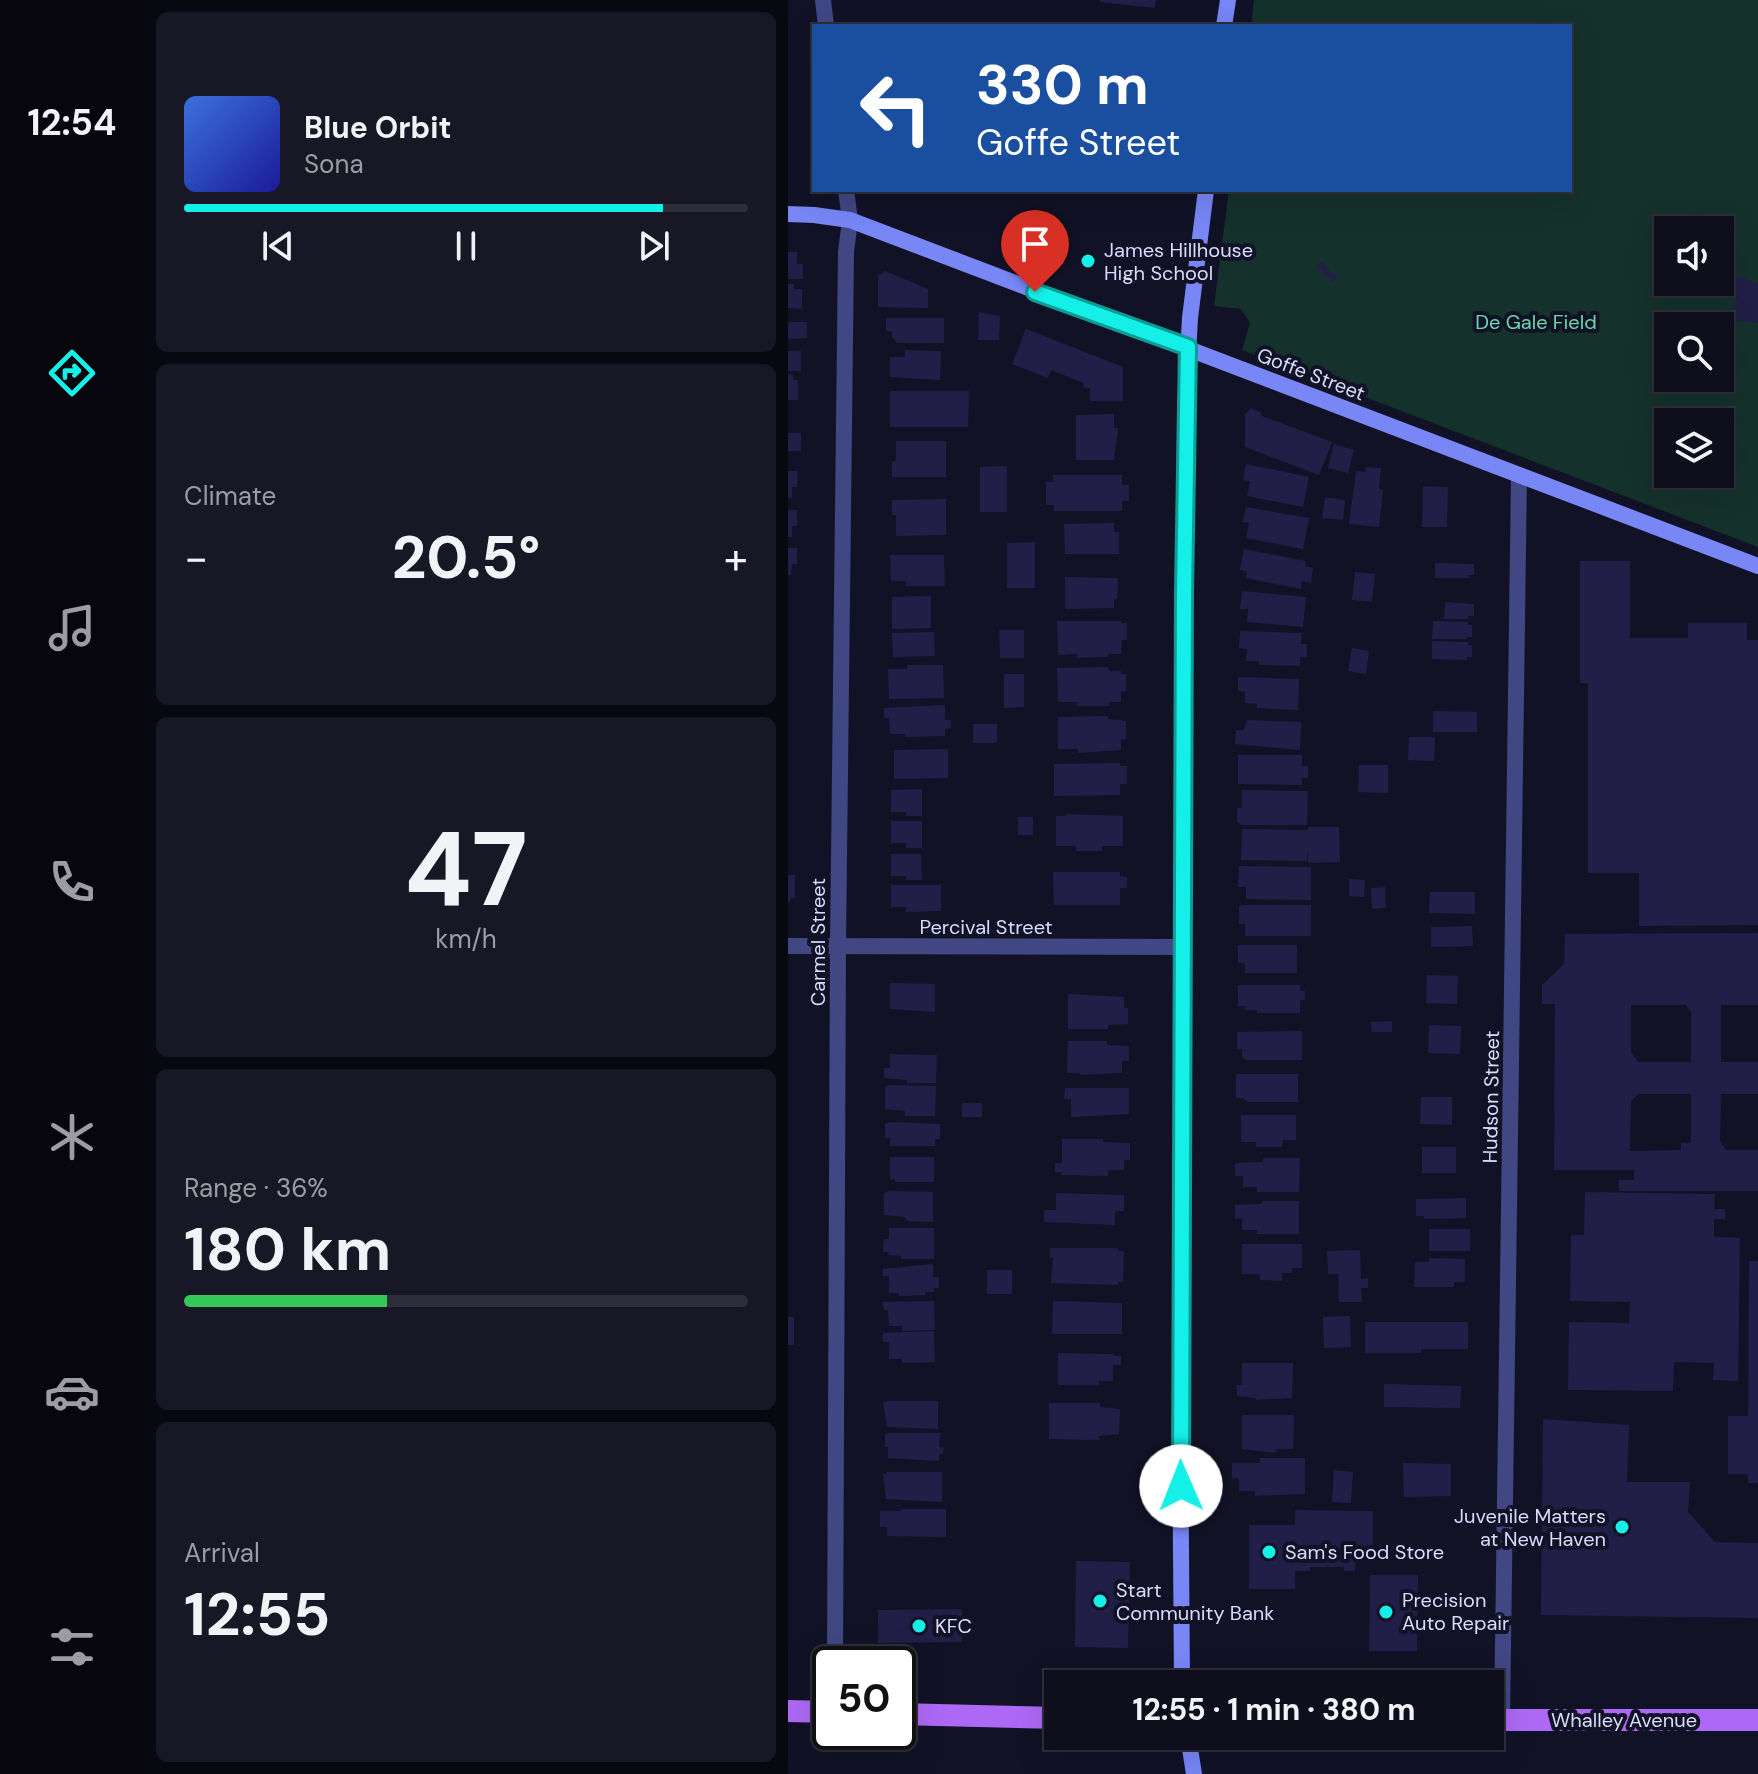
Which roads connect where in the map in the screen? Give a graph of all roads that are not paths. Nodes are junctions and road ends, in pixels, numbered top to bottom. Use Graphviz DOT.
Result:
graph roads {
  1 [pos="823,0"];
  2 [pos="1228,0"];
  3 [pos="826,24"];
  4 [pos="1224,24"];
  5 [pos="846,192"];
  6 [pos="1206,192"];
  7 [pos="788,214"];
  8 [pos="850,220"];
  9 [pos="1188,347"];
  10 [pos="1519,475"];
  11 [pos="1758,566"];
  12 [pos="838,945"];
  13 [pos="788,946"];
  14 [pos="1183,947"];
  15 [pos="835,1646"];
  16 [pos="1182,1670"];
  17 [pos="1497,1670"];
  18 [pos="788,1711"];
  19 [pos="812,1712"];
  20 [pos="916,1714"];
  21 [pos="1044,1718"];
  22 [pos="1504,1720"];
  23 [pos="1758,1720"];
  24 [pos="1190,1750"];
  25 [pos="1194,1774"];
  1 -- 3 [label="street"];
  2 -- 4 [label="main road"];
  5 -- 8 [label="street, Carmel Street"];
  6 -- 9 [label="main road"];
  7 -- 8 [label="main road, Goffe Street"];
  8 -- 9 [label="main road, Goffe Street"];
  8 -- 12 [label="street, Carmel Street"];
  9 -- 10 [label="main road, Goffe Street"];
  9 -- 14 [label="main road"];
  10 -- 11 [label="main road, Goffe Street"];
  10 -- 17 [label="street, Hudson Street"];
  12 -- 13 [label="street, Percival Street"];
  12 -- 14 [label="street, Percival Street"];
  12 -- 15 [label="street, Carmel Street"];
  14 -- 16 [label="main road"];
  18 -- 19 [label="main road"];
  20 -- 21 [label="main road"];
  22 -- 23 [label="main road, Whalley Avenue"];
  24 -- 25 [label="main road"];
}
